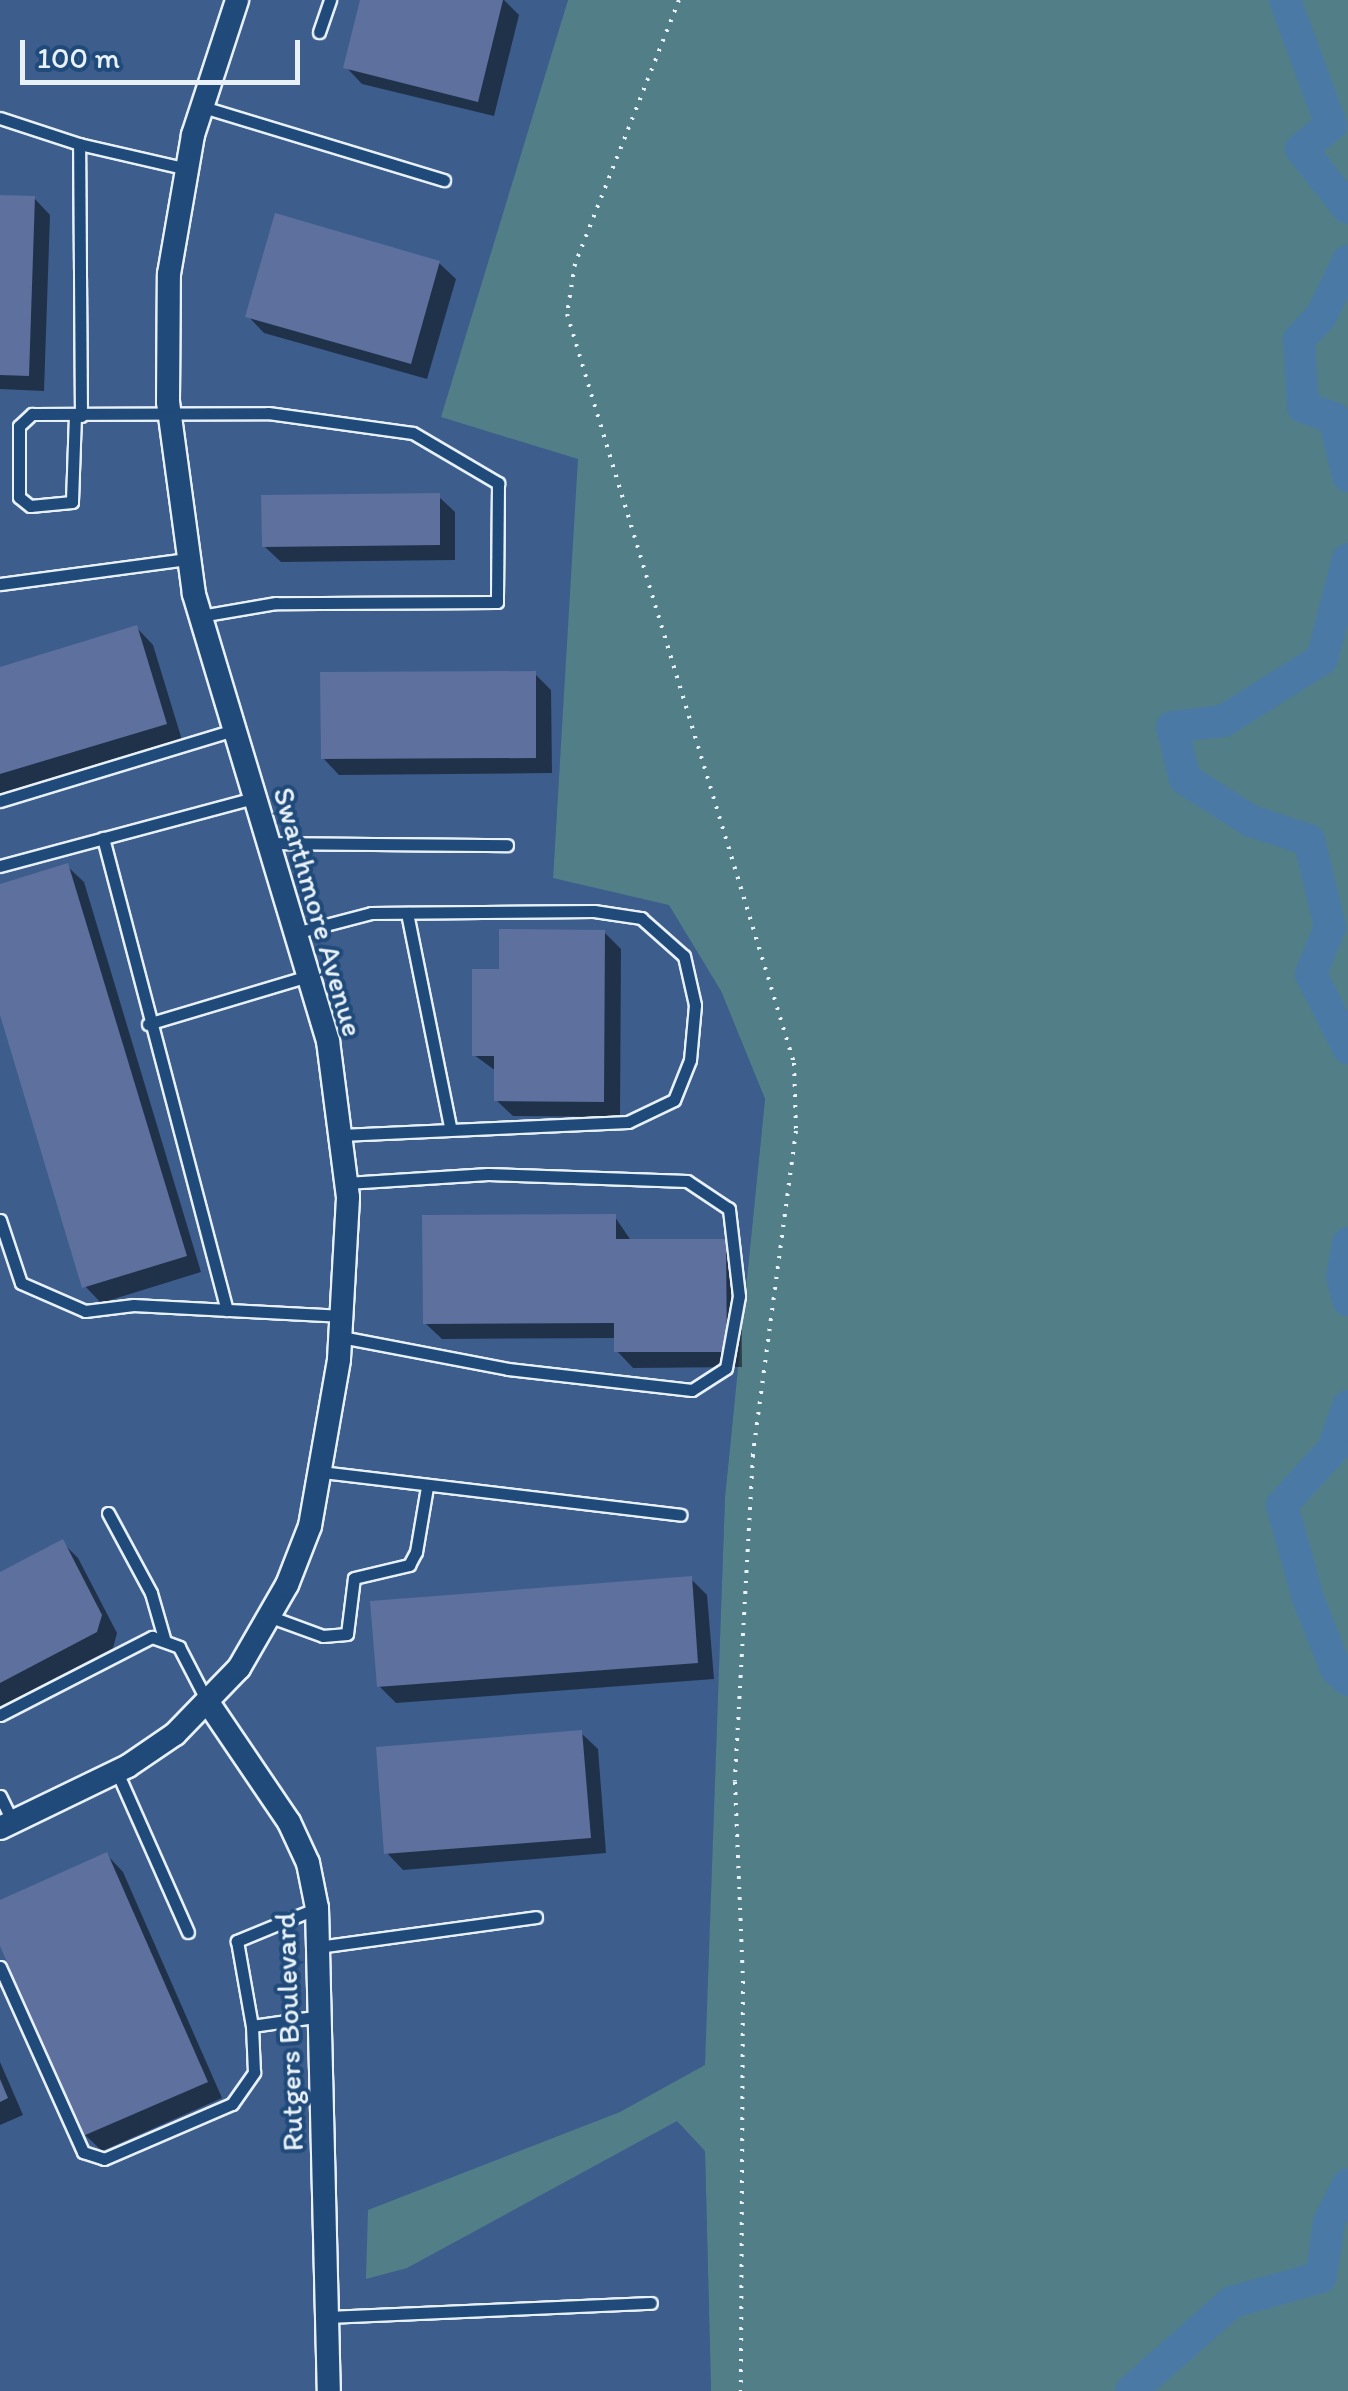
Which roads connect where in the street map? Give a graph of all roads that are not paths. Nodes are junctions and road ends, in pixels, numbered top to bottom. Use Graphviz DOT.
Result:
graph roads {
  1 [pos="237,0"];
  2 [pos="330,0"];
  3 [pos="319,32"];
  4 [pos="200,106"];
  5 [pos="0,118"];
  6 [pos="79,144"];
  7 [pos="187,169"];
  8 [pos="444,180"];
  9 [pos="78,415"];
  10 [pos="170,417"];
  11 [pos="187,559"];
  12 [pos="0,584"];
  13 [pos="200,616"];
  14 [pos="233,730"];
  15 [pos="253,798"];
  16 [pos="0,801"];
  17 [pos="103,838"];
  18 [pos="268,842"];
  19 [pos="507,845"];
  20 [pos="0,866"];
  21 [pos="407,913"];
  22 [pos="294,933"];
  23 [pos="308,976"];
  24 [pos="148,1024"];
  25 [pos="450,1127"];
  26 [pos="340,1135"];
  27 [pos="346,1183"];
  28 [pos="0,1220"];
  29 [pos="227,1310"];
  30 [pos="342,1326"];
  31 [pos="322,1472"];
  32 [pos="427,1487"];
  33 [pos="108,1513"];
  34 [pos="680,1515"];
  35 [pos="270,1618"];
  36 [pos="164,1638"];
  37 [pos="207,1700"];
  38 [pos="0,1715"];
  39 [pos="118,1772"];
  40 [pos="0,1796"];
  41 [pos="6,1826"];
  42 [pos="318,1908"];
  43 [pos="536,1916"];
  44 [pos="188,1932"];
  45 [pos="318,1947"];
  46 [pos="0,1967"];
  47 [pos="321,2016"];
  48 [pos="252,2026"];
  49 [pos="651,2303"];
  50 [pos="327,2317"];
  51 [pos="329,2391"];
  1 -- 4 [label="street, Swarthmore Avenue"];
  2 -- 3 [label="lane"];
  4 -- 7 [label="street, Swarthmore Avenue"];
  4 -- 8 [label="lane"];
  5 -- 6 [label="lane"];
  6 -- 7 [label="lane"];
  6 -- 9 [label="lane"];
  7 -- 10 [label="street, Swarthmore Avenue"];
  9 -- 9 [label="lane"];
  9 -- 10 [label="lane"];
  10 -- 11 [label="street, Swarthmore Avenue"];
  10 -- 13 [label="lane"];
  11 -- 12 [label="lane"];
  11 -- 13 [label="street, Swarthmore Avenue"];
  13 -- 14 [label="street, Swarthmore Avenue"];
  14 -- 15 [label="street, Swarthmore Avenue"];
  14 -- 16 [label="lane"];
  15 -- 17 [label="lane"];
  15 -- 18 [label="street, Swarthmore Avenue"];
  17 -- 20 [label="lane"];
  17 -- 24 [label="lane"];
  18 -- 19 [label="lane"];
  18 -- 22 [label="street, Swarthmore Avenue"];
  21 -- 22 [label="lane"];
  21 -- 25 [label="lane"];
  21 -- 25 [label="lane"];
  22 -- 23 [label="street, Swarthmore Avenue"];
  23 -- 24 [label="lane"];
  23 -- 26 [label="street, Swarthmore Avenue"];
  24 -- 29 [label="lane"];
  25 -- 26 [label="lane"];
  26 -- 27 [label="street, Swarthmore Avenue"];
  27 -- 30 [label="street, Swarthmore Avenue"];
  27 -- 30 [label="lane"];
  28 -- 29 [label="lane"];
  29 -- 30 [label="lane"];
  30 -- 31 [label="street, Swarthmore Avenue"];
  31 -- 32 [label="lane"];
  31 -- 35 [label="street, Swarthmore Avenue"];
  32 -- 34 [label="lane"];
  32 -- 35 [label="lane"];
  33 -- 36 [label="lane"];
  35 -- 37 [label="street, Swarthmore Avenue"];
  36 -- 37 [label="lane"];
  36 -- 38 [label="lane"];
  37 -- 39 [label="street, Swarthmore Avenue"];
  37 -- 42 [label="street, Rutgers Boulevard"];
  39 -- 41 [label="street, Swarthmore Avenue"];
  39 -- 44 [label="lane"];
  40 -- 41 [label="lane"];
  42 -- 45 [label="street, Rutgers Boulevard"];
  42 -- 48 [label="lane"];
  43 -- 45 [label="lane"];
  45 -- 47 [label="street, Rutgers Boulevard"];
  46 -- 48 [label="lane"];
  47 -- 48 [label="lane"];
  47 -- 50 [label="street, Rutgers Boulevard"];
  49 -- 50 [label="lane"];
  50 -- 51 [label="street, Rutgers Boulevard"];
}
